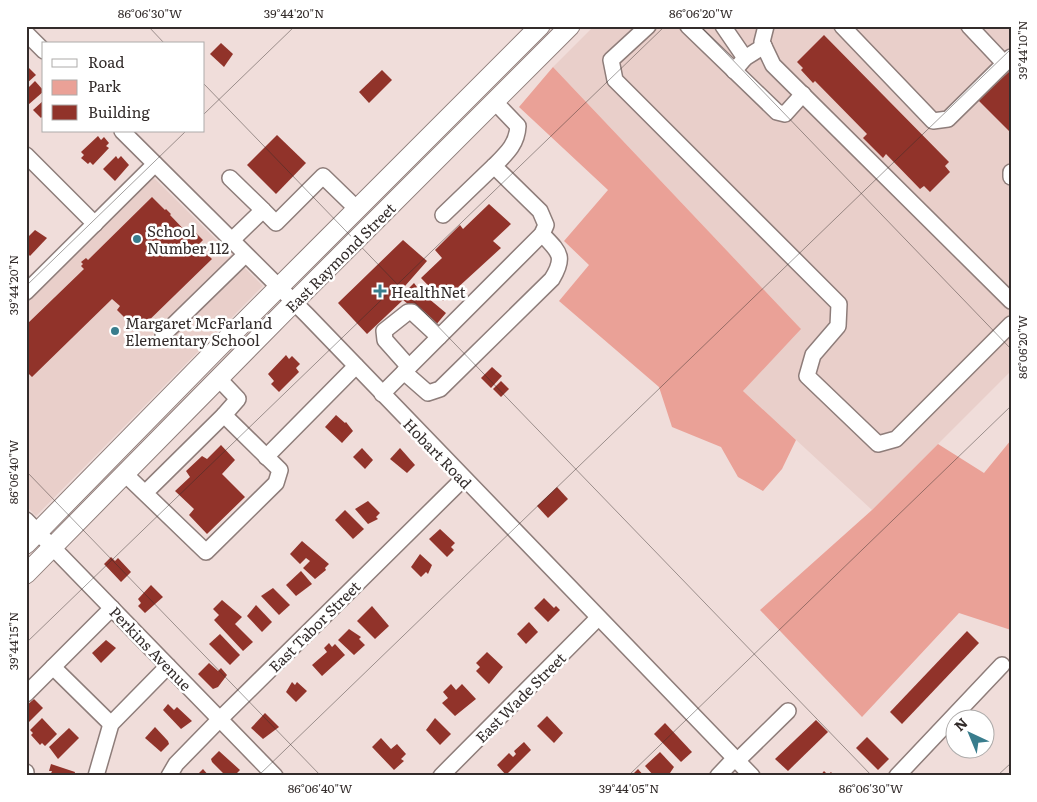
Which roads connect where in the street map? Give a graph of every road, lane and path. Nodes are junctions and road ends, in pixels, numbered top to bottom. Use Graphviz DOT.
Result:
graph roads {
  1 [pos="570,26"];
  2 [pos="648,26"];
  3 [pos="688,26"];
  4 [pos="723,26"];
  5 [pos="766,26"];
  6 [pos="842,26"];
  7 [pos="969,26"];
  8 [pos="530,29"];
  9 [pos="28,39"];
  10 [pos="764,46"];
  11 [pos="42,50"];
  12 [pos="745,58"];
  13 [pos="1008,60"];
  14 [pos="734,71"];
  15 [pos="803,94"];
  16 [pos="495,102"];
  17 [pos="123,132"];
  18 [pos="26,155"];
  19 [pos="155,164"];
  20 [pos="494,166"];
  21 [pos="1011,172"];
  22 [pos="1011,176"];
  23 [pos="230,178"];
  24 [pos="357,209"];
  25 [pos="263,210"];
  26 [pos="443,215"];
  27 [pos="94,224"];
  28 [pos="542,234"];
  29 [pos="231,241"];
  30 [pos="245,255"];
  31 [pos="29,284"];
  32 [pos="278,288"];
  33 [pos="1011,301"];
  34 [pos="293,303"];
  35 [pos="1011,324"];
  36 [pos="163,335"];
  37 [pos="439,337"];
  38 [pos="356,366"];
  39 [pos="406,370"];
  40 [pos="218,378"];
  41 [pos="382,394"];
  42 [pos="224,415"];
  43 [pos="266,457"];
  44 [pos="125,474"];
  45 [pos="463,479"];
  46 [pos="145,493"];
  47 [pos="30,532"];
  48 [pos="53,547"];
  49 [pos="26,574"];
  50 [pos="112,608"];
  51 [pos="598,618"];
  52 [pos="1002,665"];
  53 [pos="168,666"];
  54 [pos="53,667"];
  55 [pos="26,694"];
  56 [pos="788,711"];
  57 [pos="220,719"];
  58 [pos="111,724"];
  59 [pos="736,760"];
  60 [pos="96,776"];
  61 [pos="169,776"];
  62 [pos="275,776"];
  63 [pos="440,776"];
  64 [pos="718,776"];
  65 [pos="752,776"];
  66 [pos="897,776"];
  1 -- 16 [label="main road, East Raymond Street"];
  2 -- 35 [label="street"];
  3 -- 14 [label="street"];
  4 -- 12 [label="street"];
  5 -- 10 [label="street"];
  6 -- 13 [label="street"];
  7 -- 13 [label="street"];
  8 -- 24 [label="main road, East Raymond Street"];
  9 -- 11 [label="street"];
  10 -- 12 [label="street"];
  10 -- 15 [label="street"];
  12 -- 14 [label="street"];
  14 -- 15 [label="street"];
  15 -- 33 [label="street"];
  16 -- 20 [label="street"];
  16 -- 34 [label="main road, East Raymond Street"];
  17 -- 19 [label="street, Hobart Road"];
  18 -- 27 [label="street"];
  19 -- 27 [label="street"];
  19 -- 29 [label="street, Hobart Road"];
  20 -- 26 [label="street"];
  20 -- 28 [label="street"];
  21 -- 22 [label="street"];
  23 -- 25 [label="street"];
  24 -- 25 [label="street"];
  24 -- 32 [label="main road, East Raymond Street"];
  25 -- 29 [label="street"];
  27 -- 31 [label="street"];
  28 -- 37 [label="street"];
  28 -- 39 [label="street"];
  29 -- 30 [label="street, Hobart Road"];
  30 -- 32 [label="street, Hobart Road"];
  30 -- 36 [label="street"];
  32 -- 34 [label="street, Hobart Road"];
  32 -- 47 [label="main road, East Raymond Street"];
  34 -- 38 [label="street, Hobart Road"];
  34 -- 40 [label="main road, East Raymond Street"];
  37 -- 39 [label="street"];
  37 -- 39 [label="street"];
  38 -- 41 [label="street, Hobart Road"];
  38 -- 43 [label="street"];
  39 -- 41 [label="street"];
  40 -- 42 [label="street"];
  40 -- 44 [label="main road, East Raymond Street"];
  41 -- 45 [label="street, Hobart Road"];
  42 -- 43 [label="street"];
  42 -- 46 [label="street"];
  43 -- 46 [label="street"];
  44 -- 46 [label="street"];
  44 -- 48 [label="main road, East Raymond Street"];
  45 -- 51 [label="street, Hobart Road"];
  45 -- 57 [label="street, East Tabor Street"];
  47 -- 48 [label="street, Perkins Avenue"];
  48 -- 49 [label="main road, East Raymond Street"];
  48 -- 50 [label="street, Perkins Avenue"];
  50 -- 53 [label="street, Perkins Avenue"];
  50 -- 54 [label="street"];
  51 -- 59 [label="street, Hobart Road"];
  51 -- 63 [label="street, East Wade Street"];
  52 -- 66 [label="street"];
  53 -- 57 [label="street, Perkins Avenue"];
  53 -- 58 [label="street"];
  54 -- 55 [label="street"];
  54 -- 58 [label="street"];
  56 -- 59 [label="street"];
  57 -- 61 [label="street, East Tabor Street"];
  57 -- 62 [label="street, Perkins Avenue"];
  58 -- 60 [label="street"];
  59 -- 64 [label="street"];
  59 -- 65 [label="street, Hobart Road"];
}
